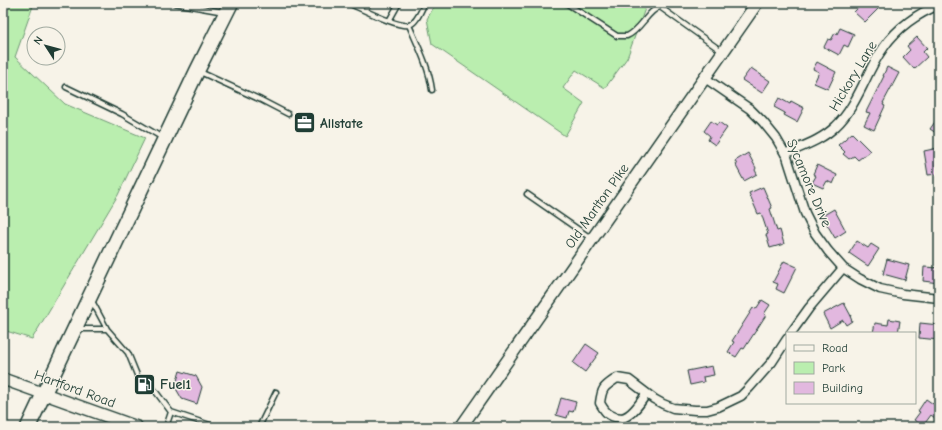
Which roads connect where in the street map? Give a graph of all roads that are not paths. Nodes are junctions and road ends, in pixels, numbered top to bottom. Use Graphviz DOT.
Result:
graph roads {
  1 [pos="174,3"];
  2 [pos="348,3"];
  3 [pos="369,3"];
  4 [pos="399,3"];
  5 [pos="425,3"];
  6 [pos="566,3"];
  7 [pos="757,3"];
  8 [pos="939,5"];
  9 [pos="229,8"];
  10 [pos="365,10"];
  11 [pos="389,21"];
  12 [pos="409,25"];
  13 [pos="723,52"];
  14 [pos="197,71"];
  15 [pos="705,78"];
  16 [pos="66,87"];
  17 [pos="432,90"];
  18 [pos="288,114"];
  19 [pos="165,139"];
  20 [pos="785,154"];
  21 [pos="527,194"];
  22 [pos="592,239"];
  23 [pos="843,268"];
  24 [pos="90,297"];
  25 [pos="939,298"];
  26 [pos="75,329"];
  27 [pos="107,329"];
  28 [pos="792,332"];
  29 [pos="786,340"];
  30 [pos="3,379"];
  31 [pos="139,380"];
  32 [pos="150,384"];
  33 [pos="276,392"];
  34 [pos="44,393"];
  35 [pos="646,394"];
  36 [pos="171,412"];
  37 [pos="28,427"];
  38 [pos="137,427"];
  39 [pos="166,427"];
  40 [pos="216,427"];
  41 [pos="259,427"];
  42 [pos="461,427"];
  1 -- 9 [label="lane"];
  2 -- 10 [label="lane"];
  3 -- 10 [label="lane"];
  4 -- 11 [label="lane"];
  5 -- 12 [label="lane"];
  6 -- 13 [label="lane"];
  7 -- 13 [label="street, Old Marlton Pike"];
  8 -- 20 [label="street, Hickory Lane"];
  9 -- 14 [label="highway"];
  10 -- 11 [label="lane"];
  11 -- 12 [label="lane"];
  12 -- 17 [label="lane"];
  13 -- 15 [label="street, Old Marlton Pike"];
  14 -- 18 [label="lane"];
  14 -- 19 [label="highway"];
  15 -- 20 [label="street, Sycamore Drive"];
  15 -- 22 [label="street, Old Marlton Pike"];
  16 -- 19 [label="lane"];
  19 -- 24 [label="highway"];
  20 -- 23 [label="street, Sycamore Drive"];
  21 -- 22 [label="lane"];
  22 -- 42 [label="street, Old Marlton Pike"];
  23 -- 25 [label="street, Sycamore Drive"];
  23 -- 28 [label="street"];
  24 -- 26 [label="highway"];
  24 -- 27 [label="lane"];
  26 -- 27 [label="lane"];
  26 -- 34 [label="highway"];
  27 -- 31 [label="lane"];
  29 -- 35 [label="street"];
  30 -- 34 [label="street, Hartford Road"];
  32 -- 36 [label="lane"];
  33 -- 41 [label="lane"];
  34 -- 37 [label="highway"];
  34 -- 38 [label="street, Hartford Road"];
  35 -- 35 [label="street"];
  36 -- 39 [label="lane"];
  36 -- 40 [label="lane"];
}
